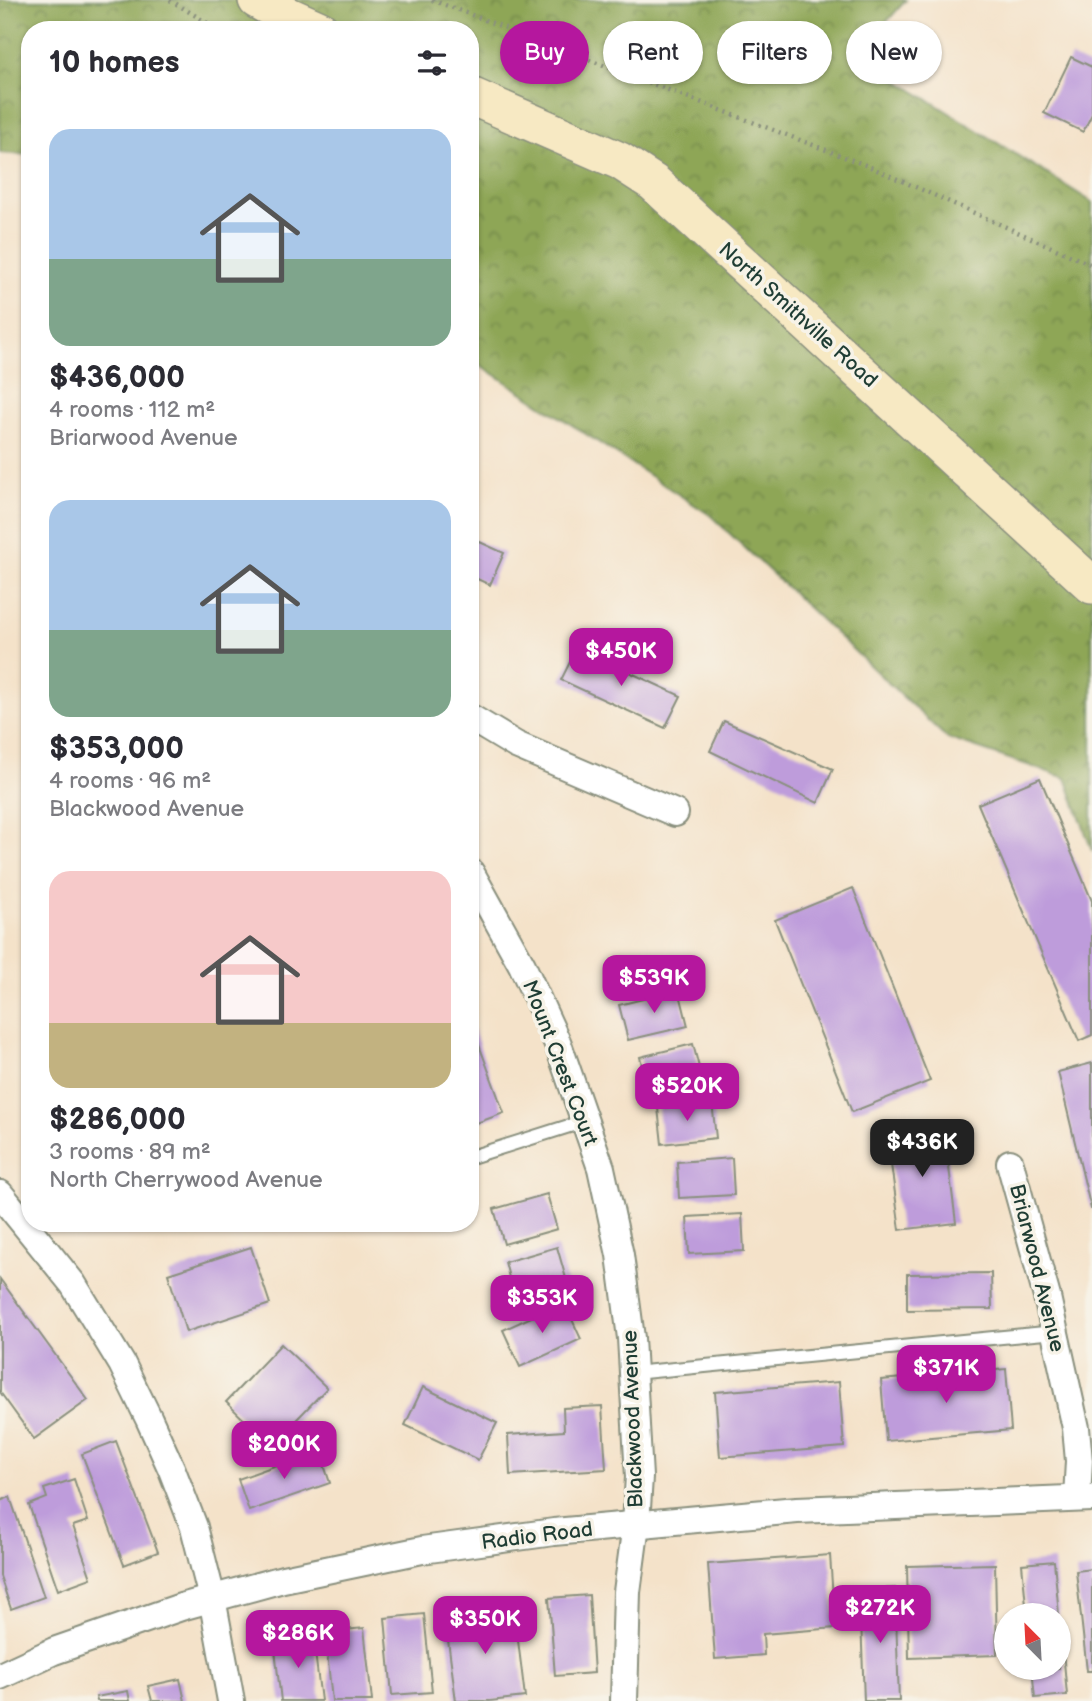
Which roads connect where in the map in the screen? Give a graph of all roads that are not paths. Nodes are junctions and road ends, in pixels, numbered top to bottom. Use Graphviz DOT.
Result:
graph roads {
  1 [pos="257,0"];
  2 [pos="300,21"];
  3 [pos="479,100"];
  4 [pos="1092,584"];
  5 [pos="479,723"];
  6 [pos="675,813"];
  7 [pos="479,894"];
  8 [pos="584,1121"];
  9 [pos="479,1154"];
  10 [pos="1010,1163"];
  11 [pos="0,1194"];
  12 [pos="21,1220"];
  13 [pos="31,1232"];
  14 [pos="621,1263"];
  15 [pos="1055,1332"];
  16 [pos="633,1373"];
  17 [pos="1085,1498"];
  18 [pos="636,1524"];
  19 [pos="212,1598"];
  20 [pos="0,1676"];
  21 [pos="231,1701"];
  22 [pos="624,1701"];
  1 -- 2 [label="main road"];
  3 -- 4 [label="main road, North Smithville Road"];
  5 -- 6 [label="street"];
  7 -- 8 [label="street, Mount Crest Court"];
  8 -- 9 [label="lane"];
  8 -- 14 [label="street, Mount Crest Court"];
  10 -- 15 [label="street, Briarwood Avenue"];
  11 -- 12 [label="street"];
  13 -- 19 [label="street"];
  14 -- 16 [label="street, Blackwood Avenue"];
  15 -- 16 [label="lane"];
  15 -- 17 [label="street, Briarwood Avenue"];
  16 -- 18 [label="street, Blackwood Avenue"];
  17 -- 18 [label="street, Radio Road"];
  18 -- 19 [label="street, Radio Road"];
  18 -- 22 [label="street, Blackwood Avenue"];
  19 -- 20 [label="street, Radio Road"];
  19 -- 21 [label="street"];
}
